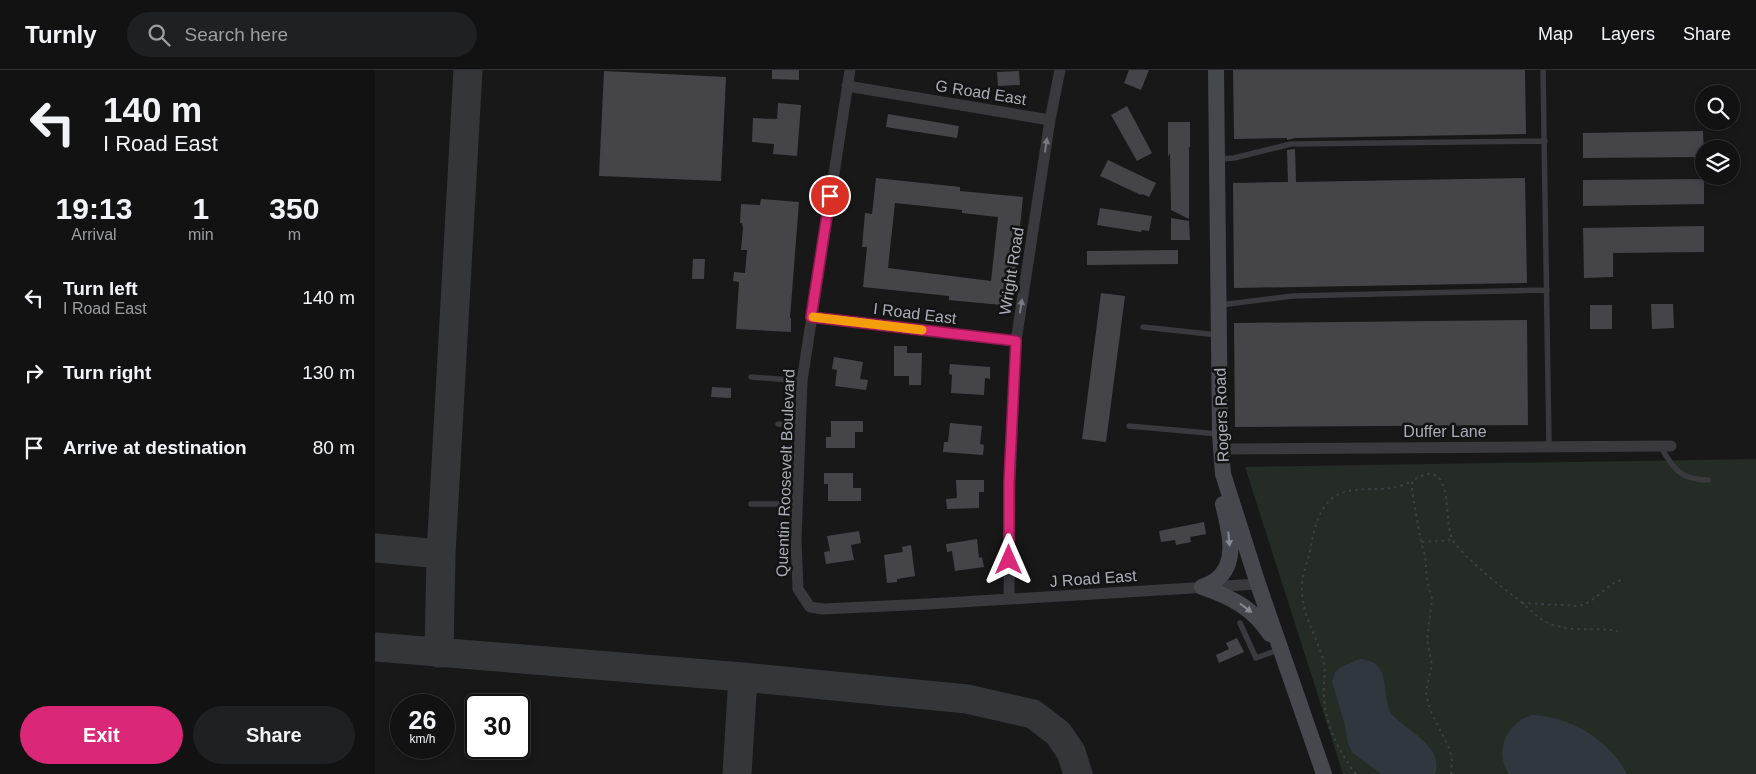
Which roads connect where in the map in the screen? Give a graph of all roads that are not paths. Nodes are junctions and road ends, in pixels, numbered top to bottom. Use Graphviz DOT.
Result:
graph roads {
  1 [pos="850,70"];
  2 [pos="1060,70"];
  3 [pos="1216,70"];
  4 [pos="1543,70"];
  5 [pos="847,86"];
  6 [pos="1050,120"];
  7 [pos="1545,141"];
  8 [pos="1217,159"];
  9 [pos="1547,290"];
  10 [pos="1217,305"];
  11 [pos="811,317"];
  12 [pos="1143,327"];
  13 [pos="1218,335"];
  14 [pos="1016,341"];
  15 [pos="751,378"];
  16 [pos="802,381"];
  17 [pos="777,424"];
  18 [pos="799,426"];
  19 [pos="1129,426"];
  20 [pos="1220,441"];
  21 [pos="1549,446"];
  22 [pos="1665,446"];
  23 [pos="1223,474"];
  24 [pos="1708,480"];
  25 [pos="751,504"];
  26 [pos="797,504"];
  27 [pos="1258,584"];
  28 [pos="1202,587"];
  29 [pos="1009,599"];
  30 [pos="810,608"];
  31 [pos="1240,622"];
  32 [pos="1280,649"];
  33 [pos="1324,774"];
  1 -- 5 [label="street, Quentin Roosevelt Boulevard"];
  2 -- 6 [label="street, Wright Road"];
  3 -- 8 [label="street, Rogers Road"];
  4 -- 7 [label="lane"];
  5 -- 6 [label="street, G Road East"];
  5 -- 11 [label="street, Quentin Roosevelt Boulevard"];
  14 -- 6 [label="street, Wright Road, one-way"];
  7 -- 8 [label="lane"];
  7 -- 9 [label="lane"];
  8 -- 10 [label="street, Rogers Road"];
  9 -- 10 [label="lane"];
  9 -- 21 [label="lane"];
  10 -- 13 [label="street, Rogers Road"];
  11 -- 14 [label="street, I Road East"];
  11 -- 16 [label="street, Quentin Roosevelt Boulevard"];
  12 -- 13 [label="lane"];
  13 -- 20 [label="street, Rogers Road"];
  14 -- 29 [label="street, Wright Road"];
  15 -- 16 [label="lane"];
  16 -- 18 [label="street, Quentin Roosevelt Boulevard"];
  17 -- 18 [label="lane"];
  18 -- 26 [label="street, Quentin Roosevelt Boulevard"];
  19 -- 20 [label="lane"];
  20 -- 21 [label="street, Duffer Lane"];
  20 -- 23 [label="street, Rogers Road"];
  21 -- 22 [label="street, Duffer Lane"];
  22 -- 24 [label="lane"];
  23 -- 27 [label="street, Rogers Road"];
  23 -- 28 [label="street, one-way"];
  25 -- 26 [label="lane"];
  26 -- 30 [label="street, Quentin Roosevelt Boulevard"];
  27 -- 28 [label="street, J Road East"];
  27 -- 32 [label="street, Rogers Road"];
  28 -- 29 [label="street, J Road East"];
  28 -- 32 [label="street, one-way"];
  29 -- 30 [label="street, J Road East"];
  31 -- 32 [label="lane"];
  32 -- 33 [label="street, Rogers Road"];
}
